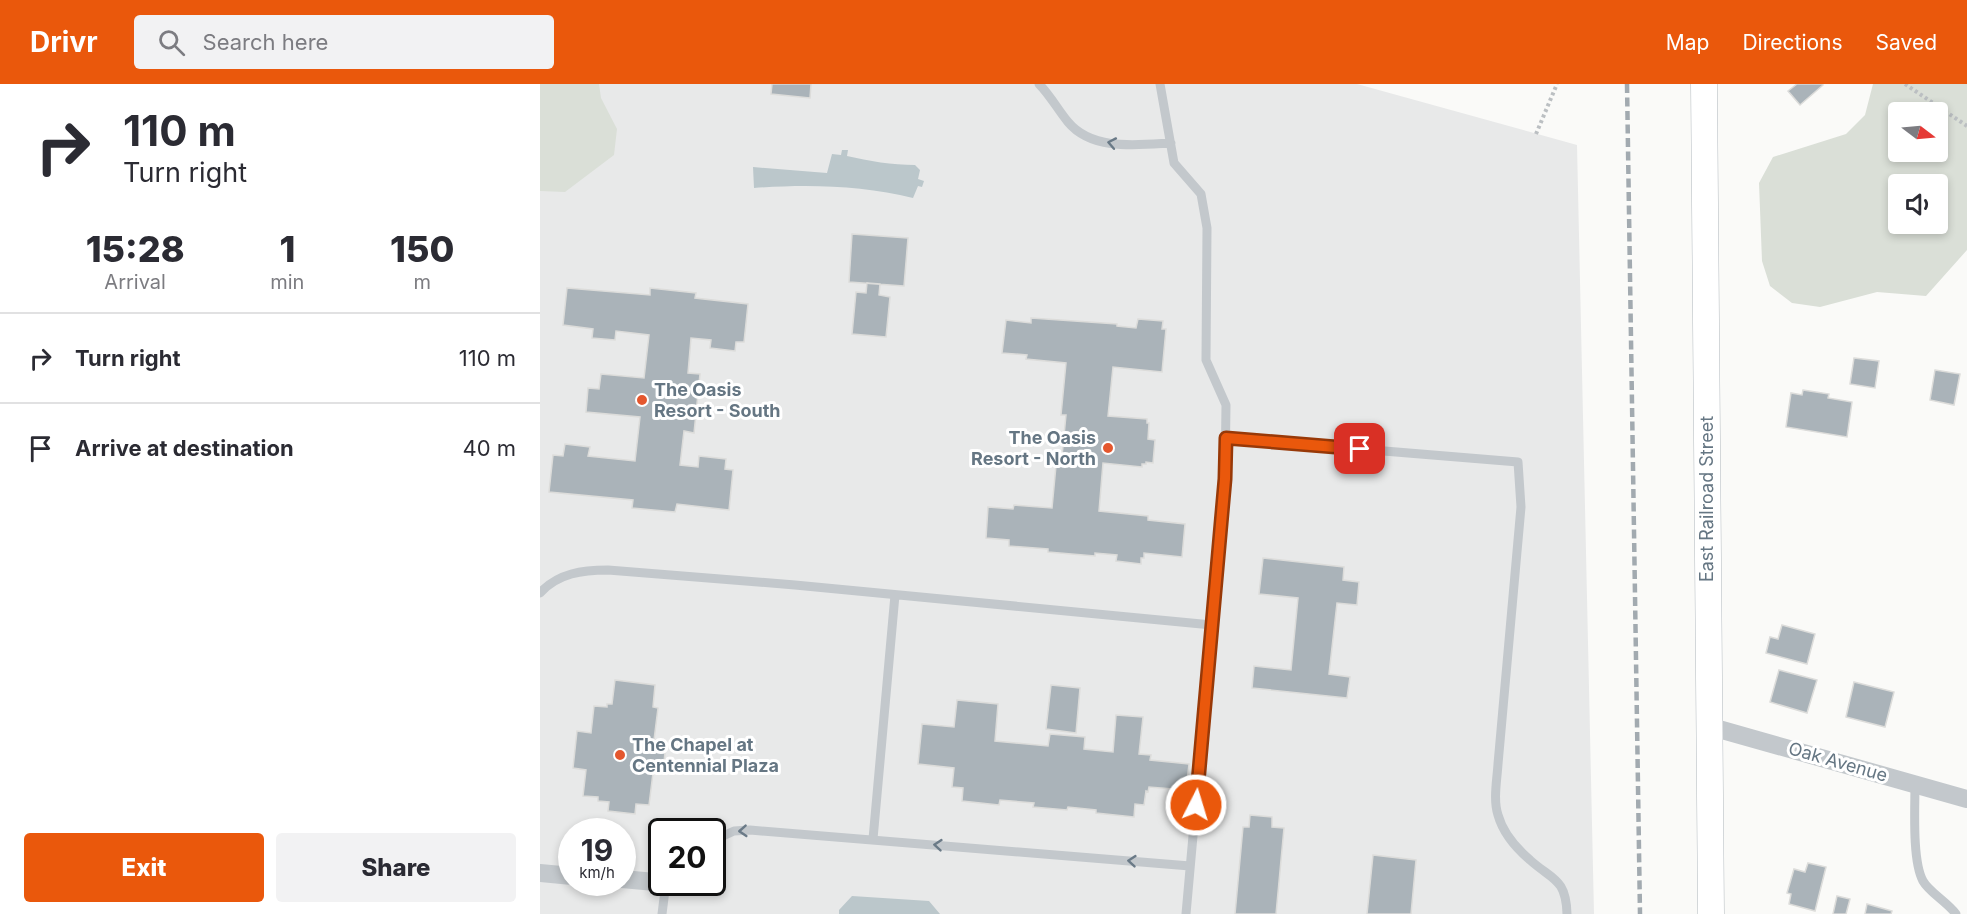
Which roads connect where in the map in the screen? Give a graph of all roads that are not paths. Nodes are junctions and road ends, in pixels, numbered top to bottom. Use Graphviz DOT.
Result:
graph roads {
  1 [pos="1039,84"];
  2 [pos="1160,84"];
  3 [pos="1704,84"];
  4 [pos="1171,143"];
  5 [pos="1226,438"];
  6 [pos="541,589"];
  7 [pos="895,596"];
  8 [pos="1212,625"];
  9 [pos="1708,726"];
  10 [pos="1915,784"];
  11 [pos="1967,799"];
  12 [pos="726,835"];
  13 [pos="873,839"];
  14 [pos="1190,866"];
  15 [pos="540,873"];
  16 [pos="558,875"];
  17 [pos="664,896"];
  18 [pos="662,914"];
  19 [pos="1186,914"];
  20 [pos="1567,914"];
  21 [pos="1711,914"];
  22 [pos="1956,914"];
  4 -- 1 [label="lane, one-way"];
  2 -- 4 [label="lane"];
  3 -- 9 [label="street, East Railroad Street"];
  4 -- 5 [label="lane"];
  5 -- 8 [label="lane"];
  5 -- 20 [label="lane"];
  6 -- 7 [label="lane"];
  7 -- 8 [label="lane"];
  7 -- 13 [label="lane"];
  8 -- 14 [label="lane"];
  9 -- 10 [label="street, Oak Avenue"];
  9 -- 21 [label="street, East Railroad Street"];
  10 -- 11 [label="street, Oak Avenue"];
  10 -- 22 [label="lane"];
  13 -- 12 [label="lane, one-way"];
  14 -- 13 [label="lane, one-way"];
  14 -- 19 [label="lane"];
  15 -- 16 [label="street"];
  17 -- 18 [label="lane"];
}
